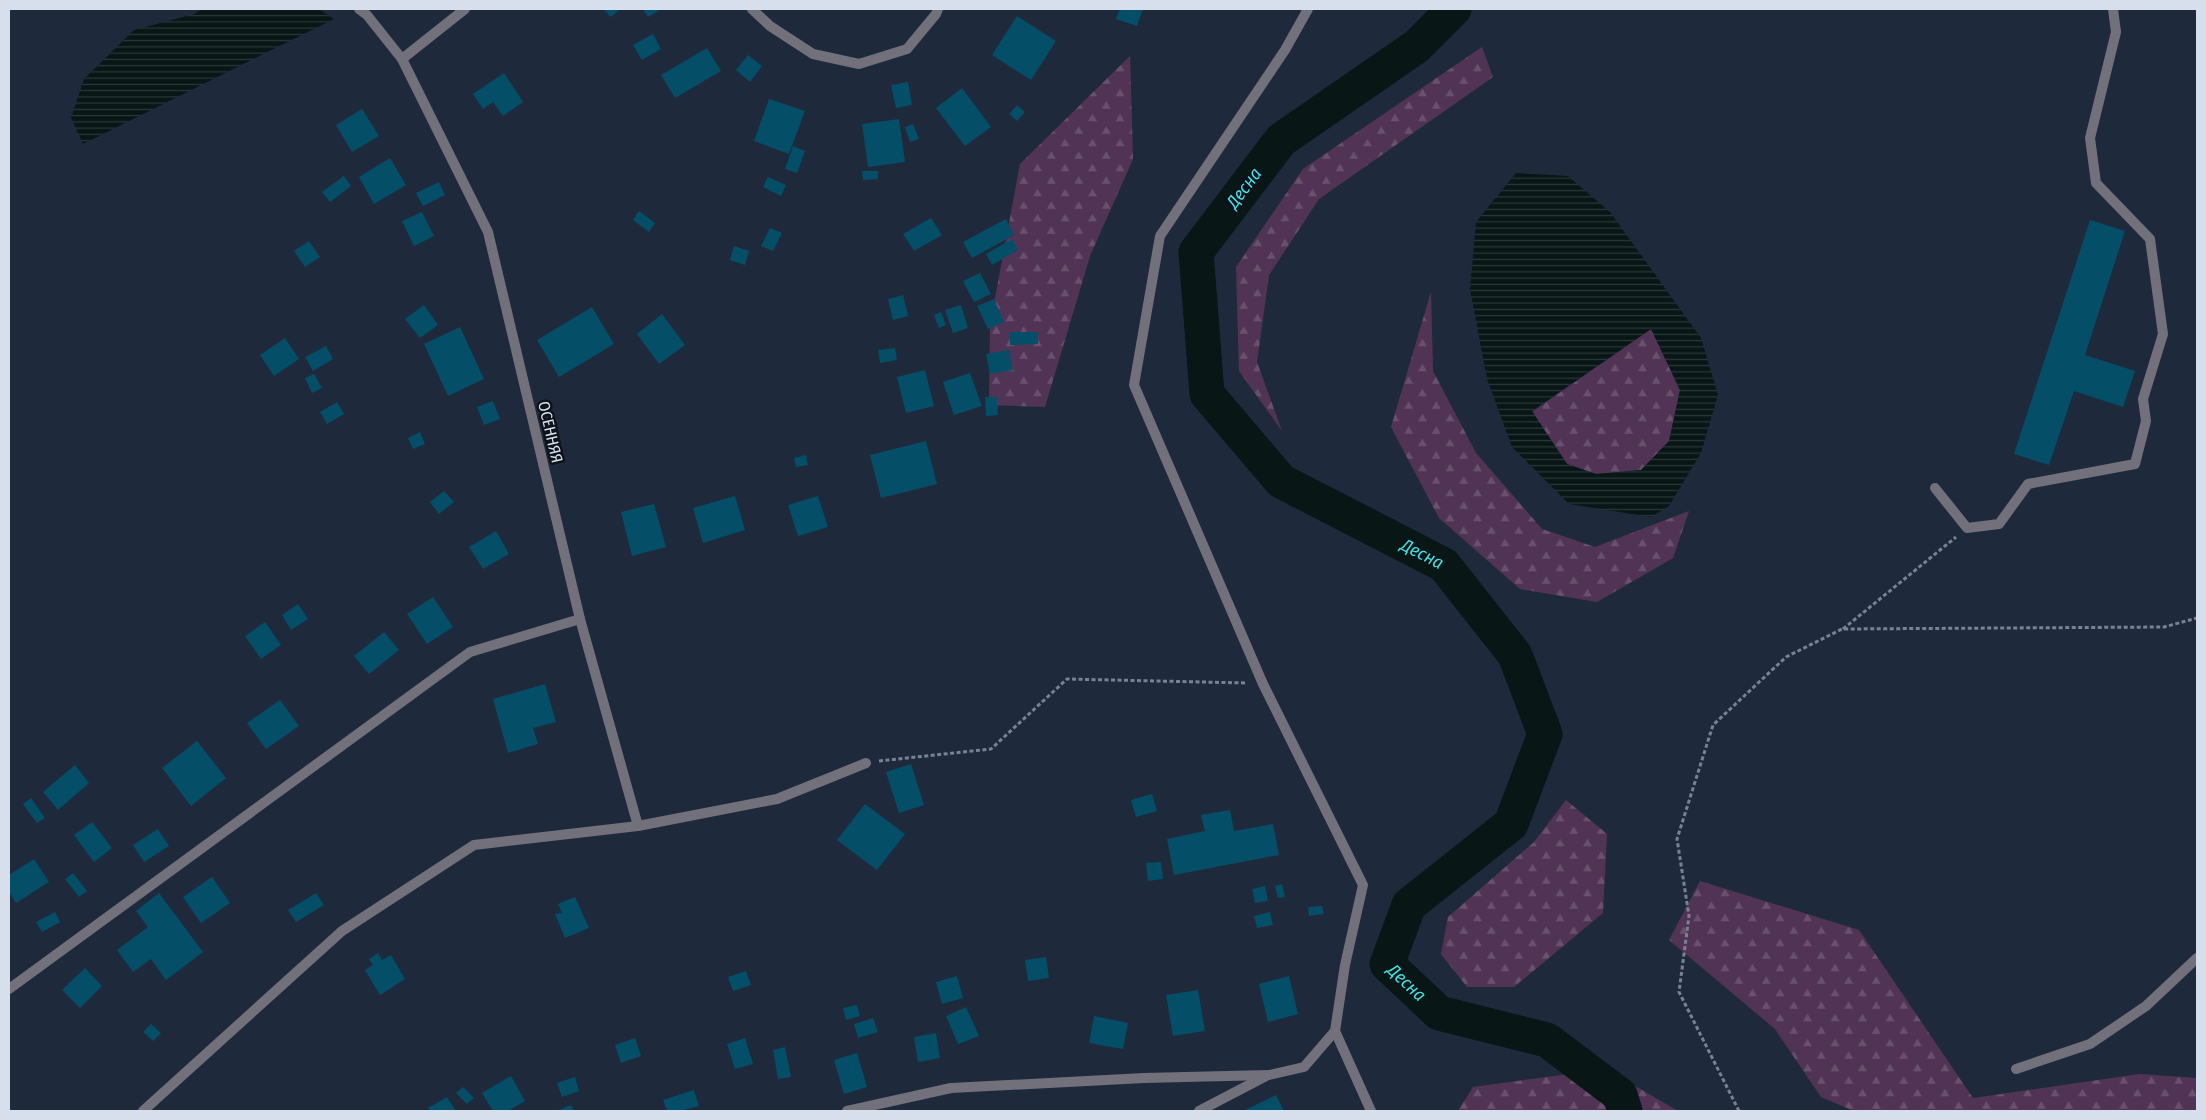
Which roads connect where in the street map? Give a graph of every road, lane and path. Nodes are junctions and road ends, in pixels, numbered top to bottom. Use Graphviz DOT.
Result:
graph roads {
  1 [pos="359,9"];
  2 [pos="464,9"];
  3 [pos="752,9"];
  4 [pos="938,9"];
  5 [pos="1308,9"];
  6 [pos="2113,9"];
  7 [pos="402,59"];
  8 [pos="1935,488"];
  9 [pos="1967,528"];
  10 [pos="2197,618"];
  11 [pos="580,619"];
  12 [pos="1842,629"];
  13 [pos="1263,684"];
  14 [pos="866,763"];
  15 [pos="638,826"];
  16 [pos="2197,958"];
  17 [pos="9,990"];
  18 [pos="1336,1031"];
  19 [pos="2016,1069"];
  20 [pos="1269,1075"];
  21 [pos="143,1111"];
  22 [pos="847,1111"];
  23 [pos="1199,1111"];
  24 [pos="1371,1111"];
  25 [pos="1739,1111"];
  1 -- 7 [label="street, ОСЕННЯЯ"];
  2 -- 7 [label="street"];
  3 -- 4 [label="street"];
  5 -- 13 [label="street"];
  6 -- 9 [label="street"];
  7 -- 11 [label="street, ОСЕННЯЯ"];
  8 -- 9 [label="street"];
  9 -- 12 [label="path"];
  10 -- 12 [label="path"];
  11 -- 15 [label="street, ОСЕННЯЯ"];
  11 -- 17 [label="street"];
  12 -- 25 [label="path"];
  13 -- 14 [label="path"];
  13 -- 18 [label="street"];
  14 -- 15 [label="street"];
  15 -- 21 [label="street"];
  16 -- 19 [label="street"];
  18 -- 20 [label="street"];
  18 -- 24 [label="street"];
  20 -- 22 [label="street"];
  20 -- 23 [label="street"];
}
